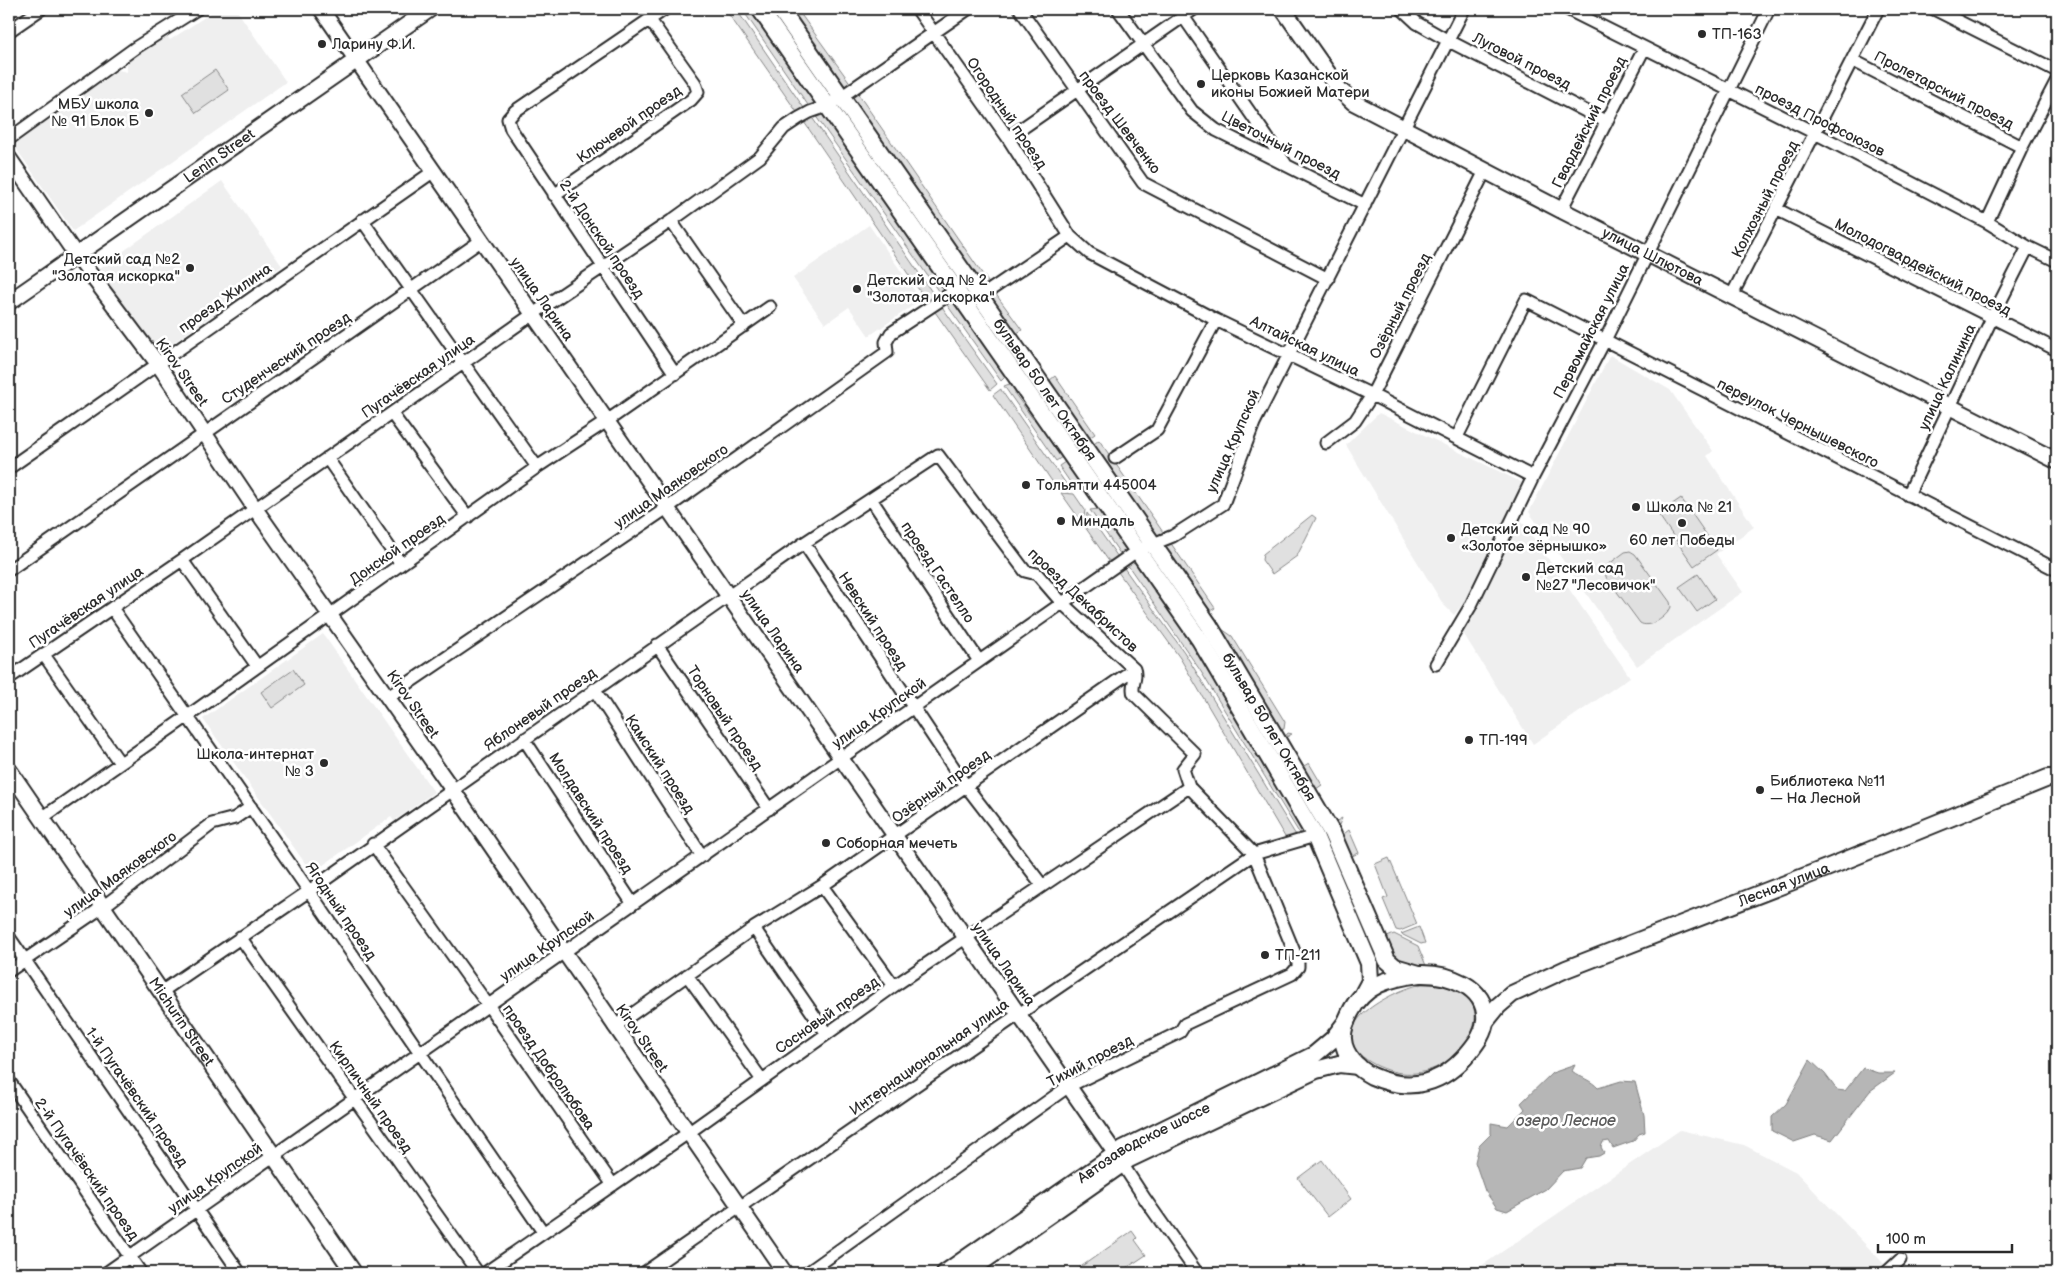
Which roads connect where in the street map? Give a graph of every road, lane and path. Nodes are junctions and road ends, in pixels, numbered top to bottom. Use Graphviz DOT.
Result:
graph roads {
  1 [pos="41,9"];
  2 [pos="197,9"];
  3 [pos="321,9"];
  4 [pos="430,9"];
  5 [pos="665,9"];
  6 [pos="760,9"];
  7 [pos="780,9"];
  8 [pos="917,9"];
  9 [pos="968,9"];
  10 [pos="1020,9"];
  11 [pos="1118,9"];
  12 [pos="1194,9"];
  13 [pos="1283,9"];
  14 [pos="1402,9"];
  15 [pos="1464,9"];
  16 [pos="1567,9"];
  17 [pos="1769,9"];
  18 [pos="1878,9"];
  19 [pos="1934,9"];
  20 [pos="1181,12"];
  21 [pos="650,20"];
  22 [pos="9,31"];
  23 [pos="933,33"];
  24 [pos="1448,40"];
  25 [pos="1143,44"];
  26 [pos="1644,49"];
  27 [pos="356,60"];
  28 [pos="1852,60"];
  29 [pos="2057,72"];
  30 [pos="1727,90"];
  31 [pos="1077,92"];
  32 [pos="841,97"];
  33 [pos="827,106"];
  34 [pos="1605,121"];
  35 [pos="1402,128"];
  36 [pos="1815,133"];
  37 [pos="1008,138"];
  38 [pos="9,139"];
  39 [pos="2022,146"];
  40 [pos="9,158"];
  41 [pos="1286,165"];
  42 [pos="1485,170"];
  43 [pos="434,171"];
  44 [pos="554,195"];
  45 [pos="1365,205"];
  46 [pos="1776,209"];
  47 [pos="1561,210"];
  48 [pos="362,220"];
  49 [pos="672,221"];
  50 [pos="1987,222"];
  51 [pos="1070,236"];
  52 [pos="482,240"];
  53 [pos="2028,247"];
  54 [pos="1647,253"];
  55 [pos="76,254"];
  56 [pos="2057,261"];
  57 [pos="604,266"];
  58 [pos="1328,279"];
  59 [pos="956,290"];
  60 [pos="411,291"];
  61 [pos="1732,295"];
  62 [pos="980,297"];
  63 [pos="9,302"];
  64 [pos="770,307"];
  65 [pos="533,314"];
  66 [pos="1992,318"];
  67 [pos="1216,320"];
  68 [pos="744,326"];
  69 [pos="1605,340"];
  70 [pos="2057,350"];
  71 [pos="1290,356"];
  72 [pos="158,364"];
  73 [pos="462,364"];
  74 [pos="675,374"];
  75 [pos="1372,395"];
  76 [pos="1950,406"];
  77 [pos="392,414"];
  78 [pos="607,422"];
  79 [pos="204,433"];
  80 [pos="1456,438"];
  81 [pos="1326,443"];
  82 [pos="938,455"];
  83 [pos="327,458"];
  84 [pos="1115,458"];
  85 [pos="2057,461"];
  86 [pos="537,467"];
  87 [pos="9,468"];
  88 [pos="1533,477"];
  89 [pos="1908,495"];
  90 [pos="871,499"];
  91 [pos="254,507"];
  92 [pos="667,508"];
  93 [pos="468,517"];
  94 [pos="804,543"];
  95 [pos="1145,547"];
  96 [pos="182,560"];
  97 [pos="401,564"];
  98 [pos="9,570"];
  99 [pos="2057,570"];
  100 [pos="728,596"];
  101 [pos="1062,603"];
  102 [pos="112,608"];
  103 [pos="330,616"];
  104 [pos="657,645"];
  105 [pos="44,655"];
  106 [pos="979,661"];
  107 [pos="1436,664"];
  108 [pos="257,666"];
  109 [pos="1134,669"];
  110 [pos="9,678"];
  111 [pos="594,689"];
  112 [pos="388,697"];
  113 [pos="912,708"];
  114 [pos="188,716"];
  115 [pos="524,739"];
  116 [pos="841,758"];
  117 [pos="120,763"];
  118 [pos="9,770"];
  119 [pos="2054,775"];
  120 [pos="966,786"];
  121 [pos="1189,787"];
  122 [pos="452,789"];
  123 [pos="251,807"];
  124 [pos="769,809"];
  125 [pos="42,818"];
  126 [pos="895,836"];
  127 [pos="1315,836"];
  128 [pos="373,844"];
  129 [pos="1254,854"];
  130 [pos="702,856"];
  131 [pos="1042,885"];
  132 [pos="822,886"];
  133 [pos="309,891"];
  134 [pos="633,904"];
  135 [pos="104,906"];
  136 [pos="754,928"];
  137 [pos="9,937"];
  138 [pos="240,937"];
  139 [pos="966,939"];
  140 [pos="564,952"];
  141 [pos="24,960"];
  142 [pos="9,971"];
  143 [pos="1419,974"];
  144 [pos="688,975"];
  145 [pos="894,986"];
  146 [pos="161,992"];
  147 [pos="1364,992"];
  148 [pos="1476,994"];
  149 [pos="1512,994"];
  150 [pos="488,1005"];
  151 [pos="1018,1014"];
  152 [pos="1346,1022"];
  153 [pos="1485,1022"];
  154 [pos="614,1027"];
  155 [pos="828,1034"];
  156 [pos="419,1054"];
  157 [pos="1358,1066"];
  158 [pos="762,1080"];
  159 [pos="9,1081"];
  160 [pos="1069,1086"];
  161 [pos="354,1100"];
  162 [pos="688,1133"];
  163 [pos="273,1156"];
  164 [pos="1119,1158"];
  165 [pos="613,1185"];
  166 [pos="739,1206"];
  167 [pos="196,1210"];
  168 [pos="543,1232"];
  169 [pos="130,1257"];
  170 [pos="1900,1260"];
  171 [pos="106,1273"];
  172 [pos="141,1273"];
  173 [pos="240,1273"];
  174 [pos="354,1273"];
  175 [pos="478,1273"];
  176 [pos="486,1273"];
  177 [pos="644,1273"];
  178 [pos="785,1273"];
  179 [pos="807,1273"];
  180 [pos="944,1273"];
  181 [pos="966,1273"];
  182 [pos="1197,1273"];
  183 [pos="1886,1273"];
  1 -- 22 [label="street"];
  2 -- 38 [label="street"];
  3 -- 27 [label="street, улица Ларина"];
  4 -- 27 [label="main road, Lenin Street"];
  5 -- 21 [label="street"];
  6 -- 33 [label="main road, бульвар 50 лет Октября"];
  7 -- 32 [label="main road, бульвар 50 лет Октября"];
  8 -- 23 [label="street, Огородный проезд"];
  9 -- 23 [label="street"];
  10 -- 31 [label="street, проезд Шевченко"];
  11 -- 25 [label="street, Цветочный проезд"];
  12 -- 20 [label="street"];
  13 -- 35 [label="main road, улица Шлютова"];
  14 -- 24 [label="street, Луговой проезд"];
  15 -- 24 [label="street, улица Крупской"];
  16 -- 26 [label="street, проезд Профсоюзов"];
  17 -- 30 [label="street, Первомайская улица"];
  18 -- 28 [label="street, Колхозный проезд"];
  19 -- 29 [label="street"];
  20 -- 25 [label="street"];
  20 -- 41 [label="street"];
  21 -- 44 [label="street, 2-й Донской проезд"];
  21 -- 44 [label="street, Ключевой проезд"];
  23 -- 32 [label="street"];
  23 -- 37 [label="street, Огородный проезд"];
  24 -- 34 [label="street, Луговой проезд"];
  24 -- 35 [label="street, улица Крупской"];
  25 -- 31 [label="street"];
  25 -- 41 [label="street, Цветочный проезд"];
  26 -- 30 [label="street, проезд Профсоюзов"];
  26 -- 34 [label="street, Гвардейский проезд"];
  27 -- 43 [label="street, улица Ларина"];
  27 -- 55 [label="main road, Lenin Street"];
  28 -- 36 [label="street, Колхозный проезд"];
  28 -- 39 [label="street, Пролетарский проезд"];
  29 -- 39 [label="street"];
  30 -- 36 [label="street, проезд Профсоюзов"];
  30 -- 54 [label="street, Первомайская улица"];
  31 -- 37 [label="street"];
  31 -- 58 [label="street, проезд Шевченко"];
  32 -- 33 [label="street, Пугачёвская улица"];
  32 -- 62 [label="main road, бульвар 50 лет Октября"];
  33 -- 49 [label="street, Пугачёвская улица"];
  33 -- 59 [label="main road, бульвар 50 лет Октября"];
  34 -- 47 [label="street, Гвардейский проезд"];
  35 -- 42 [label="main road, улица Шлютова"];
  35 -- 45 [label="street, улица Крупской"];
  36 -- 46 [label="street, Колхозный проезд"];
  36 -- 50 [label="street, проезд Профсоюзов"];
  37 -- 51 [label="street, Огородный проезд"];
  39 -- 50 [label="street"];
  40 -- 55 [label="street, Kirov Street"];
  41 -- 45 [label="street, Цветочный проезд"];
  42 -- 47 [label="main road, улица Шлютова"];
  42 -- 75 [label="street, Озёрный проезд"];
  43 -- 48 [label="street, проезд Жилина"];
  43 -- 52 [label="street, улица Ларина"];
  44 -- 57 [label="street, 2-й Донской проезд"];
  45 -- 58 [label="street, улица Крупской"];
  46 -- 61 [label="street, Колхозный проезд"];
  46 -- 66 [label="street, Молодогвардейский проезд"];
  47 -- 54 [label="main road, улица Шлютова"];
  48 -- 60 [label="street"];
  48 -- 72 [label="street, проезд Жилина"];
  49 -- 57 [label="street, Пугачёвская улица"];
  49 -- 68 [label="street"];
  50 -- 53 [label="street, проезд Профсоюзов"];
  51 -- 62 [label="street"];
  51 -- 67 [label="street, Алтайская улица"];
  52 -- 60 [label="street, Студенческий проезд"];
  52 -- 65 [label="street, улица Ларина"];
  53 -- 56 [label="street, проезд Профсоюзов"];
  53 -- 66 [label="street, улица Калинина"];
  54 -- 61 [label="main road, улица Шлютова"];
  54 -- 69 [label="street, Первомайская улица"];
  55 -- 63 [label="main road, Lenin Street"];
  55 -- 72 [label="street, Kirov Street"];
  57 -- 65 [label="street, Пугачёвская улица"];
  57 -- 74 [label="street, 2-й Донской проезд"];
  58 -- 71 [label="street, улица Крупской"];
  59 -- 92 [label="street, улица Маяковского"];
  59 -- 95 [label="main road, бульвар 50 лет Октября"];
  60 -- 73 [label="street"];
  60 -- 79 [label="street, Студенческий проезд"];
  61 -- 76 [label="main road, улица Шлютова"];
  62 -- 95 [label="main road, бульвар 50 лет Октября"];
  64 -- 68 [label="street, Донской проезд"];
  65 -- 73 [label="street, Пугачёвская улица"];
  65 -- 78 [label="street, улица Ларина"];
  66 -- 70 [label="street, Молодогвардейский проезд"];
  66 -- 76 [label="street, улица Калинина"];
  67 -- 71 [label="street, Алтайская улица"];
  67 -- 84 [label="street"];
  68 -- 74 [label="street, Донской проезд"];
  69 -- 80 [label="street, переулок Чернышевского"];
  69 -- 88 [label="street, Первомайская улица"];
  69 -- 89 [label="street, переулок Чернышевского"];
  71 -- 75 [label="street, Алтайская улица"];
  71 -- 95 [label="street, улица Крупской"];
  72 -- 79 [label="street, Kirov Street"];
  72 -- 87 [label="street, проезд Жилина"];
  73 -- 77 [label="street, Пугачёвская улица"];
  73 -- 86 [label="street"];
  74 -- 78 [label="street, Донской проезд"];
  75 -- 80 [label="street, Алтайская улица"];
  75 -- 81 [label="street, Озёрный проезд"];
  76 -- 85 [label="main road, улица Шлютова"];
  76 -- 89 [label="street, улица Калинина"];
  77 -- 83 [label="street, Пугачёвская улица"];
  77 -- 93 [label="street"];
  78 -- 86 [label="street, Донской проезд"];
  78 -- 92 [label="street, улица Ларина"];
  79 -- 91 [label="street, Kirov Street"];
  79 -- 98 [label="street, Студенческий проезд"];
  80 -- 88 [label="street, Алтайская улица"];
  82 -- 90 [label="street, Яблоневый проезд"];
  82 -- 101 [label="street, проезд Декабристов"];
  83 -- 91 [label="street, Пугачёвская улица"];
  83 -- 97 [label="street"];
  86 -- 93 [label="street, Донской проезд"];
  88 -- 107 [label="street, Первомайская улица"];
  89 -- 99 [label="street, переулок Чернышевского"];
  90 -- 94 [label="street, Яблоневый проезд"];
  90 -- 106 [label="street, проезд Гастелло"];
  91 -- 96 [label="street, Пугачёвская улица"];
  91 -- 103 [label="street, Kirov Street"];
  92 -- 100 [label="street, улица Ларина"];
  92 -- 112 [label="street, улица Маяковского"];
  93 -- 97 [label="street, Донской проезд"];
  94 -- 100 [label="street, Яблоневый проезд"];
  94 -- 113 [label="street, Невский проезд"];
  95 -- 101 [label="street, улица Крупской"];
  95 -- 127 [label="main road, бульвар 50 лет Октября"];
  95 -- 143 [label="main road, бульвар 50 лет Октября"];
  96 -- 102 [label="street, Пугачёвская улица"];
  96 -- 108 [label="street"];
  97 -- 103 [label="street, Донской проезд"];
  100 -- 104 [label="street, Яблоневый проезд"];
  100 -- 116 [label="street, улица Ларина"];
  101 -- 106 [label="street, улица Крупской"];
  101 -- 109 [label="street, проезд Декабристов"];
  102 -- 105 [label="street, Пугачёвская улица"];
  102 -- 114 [label="street, Ягодный проезд"];
  103 -- 108 [label="street, Донской проезд"];
  103 -- 112 [label="street, Kirov Street"];
  104 -- 111 [label="street, Яблоневый проезд"];
  104 -- 124 [label="street, Торновый проезд"];
  105 -- 110 [label="street, Пугачёвская улица"];
  105 -- 117 [label="street"];
  106 -- 113 [label="street, улица Крупской"];
  108 -- 114 [label="street, Донской проезд"];
  109 -- 120 [label="street, Озёрный проезд"];
  109 -- 121 [label="street, проезд Декабристов"];
  111 -- 115 [label="street, Яблоневый проезд"];
  111 -- 130 [label="street, Камский проезд"];
  112 -- 122 [label="street, Kirov Street"];
  113 -- 116 [label="street, улица Крупской"];
  113 -- 120 [label="street, Невский проезд"];
  114 -- 117 [label="street, Донской проезд"];
  114 -- 123 [label="street, Ягодный проезд"];
  115 -- 122 [label="street, Яблоневый проезд"];
  115 -- 134 [label="street, Молдавский проезд"];
  116 -- 124 [label="street, улица Крупской"];
  116 -- 126 [label="street, улица Ларина"];
  117 -- 125 [label="street, Донской проезд"];
  118 -- 125 [label="main road, Michurin Street"];
  119 -- 149 [label="main road, Лесная улица"];
  120 -- 126 [label="street, Озёрный проезд"];
  120 -- 131 [label="street, Невский проезд"];
  121 -- 129 [label="street"];
  121 -- 131 [label="street, Сосновый проезд"];
  122 -- 128 [label="street, Яблоневый проезд"];
  122 -- 140 [label="street, Kirov Street"];
  123 -- 133 [label="street, Ягодный проезд"];
  123 -- 135 [label="street, улица Маяковского"];
  124 -- 130 [label="street, улица Крупской"];
  125 -- 135 [label="main road, Michurin Street"];
  126 -- 132 [label="street, Озёрный проезд"];
  126 -- 139 [label="street, улица Ларина"];
  127 -- 129 [label="street, Интернациональная улица"];
  127 -- 147 [label="main road, бульвар 50 лет Октября"];
  128 -- 133 [label="street, Яблоневый проезд"];
  128 -- 150 [label="street, проезд Добролюбова"];
  129 -- 151 [label="street, Интернациональная улица"];
  129 -- 160 [label="street, Тихий проезд"];
  130 -- 134 [label="street, улица Крупской"];
  131 -- 139 [label="street, Сосновый проезд"];
  132 -- 136 [label="street, Озёрный проезд"];
  132 -- 145 [label="street"];
  133 -- 138 [label="street, Яблоневый проезд"];
  133 -- 156 [label="street, Ягодный проезд"];
  134 -- 140 [label="street, улица Крупской"];
  135 -- 141 [label="street, улица Маяковского"];
  135 -- 146 [label="main road, Michurin Street"];
  136 -- 144 [label="street, Озёрный проезд"];
  136 -- 155 [label="street"];
  137 -- 141 [label="street, 1-й Пугачёвский проезд"];
  138 -- 146 [label="street, Яблоневый проезд"];
  138 -- 161 [label="street, Кирпичный проезд"];
  139 -- 145 [label="street, Сосновый проезд"];
  139 -- 151 [label="street, улица Ларина"];
  140 -- 150 [label="street, улица Крупской"];
  140 -- 154 [label="street, Kirov Street"];
  141 -- 142 [label="street, улица Маяковского"];
  141 -- 167 [label="street, 1-й Пугачёвский проезд"];
  143 -- 147 [label="main road"];
  143 -- 148 [label="main road"];
  144 -- 154 [label="street, Озёрный проезд"];
  144 -- 158 [label="street"];
  145 -- 155 [label="street, Сосновый проезд"];
  146 -- 163 [label="main road, Michurin Street"];
  147 -- 152 [label="main road"];
  148 -- 149 [label="main road, Лесная улица"];
  148 -- 153 [label="main road"];
  149 -- 153 [label="main road, Лесная улица"];
  150 -- 156 [label="street, улица Крупской"];
  150 -- 165 [label="street, проезд Добролюбова"];
  151 -- 160 [label="street, улица Ларина"];
  151 -- 166 [label="street, Интернациональная улица"];
  152 -- 157 [label="main road"];
  152 -- 164 [label="main road, Автозаводское шоссе"];
  153 -- 157 [label="main road"];
  154 -- 162 [label="street, Kirov Street"];
  155 -- 158 [label="street, Сосновый проезд"];
  156 -- 161 [label="street, улица Крупской"];
  156 -- 168 [label="street, Ягодный проезд"];
  157 -- 164 [label="main road, Автозаводское шоссе"];
  158 -- 162 [label="street, Сосновый проезд"];
  159 -- 169 [label="street, 2-й Пугачёвский проезд"];
  160 -- 164 [label="street, улица Ларина"];
  160 -- 179 [label="street, Тихий проезд"];
  161 -- 163 [label="street, улица Крупской"];
  161 -- 175 [label="street, Кирпичный проезд"];
  162 -- 165 [label="street, Сосновый проезд"];
  162 -- 166 [label="street, Kirov Street"];
  163 -- 167 [label="street, улица Крупской"];
  163 -- 174 [label="main road, Michurin Street"];
  164 -- 180 [label="main road, Автозаводское шоссе"];
  164 -- 181 [label="main road, Автозаводское шоссе"];
  164 -- 182 [label="street, улица Ларина"];
  165 -- 168 [label="street, Сосновый проезд"];
  166 -- 177 [label="street, Интернациональная улица"];
  166 -- 178 [label="street, Kirov Street"];
  167 -- 169 [label="street, улица Крупской"];
  167 -- 173 [label="street, 1-й Пугачёвский проезд"];
  168 -- 176 [label="street, Сосновый проезд"];
  169 -- 171 [label="street, улица Крупской"];
  169 -- 172 [label="street, 2-й Пугачёвский проезд"];
  170 -- 183 [label="street"];
}
